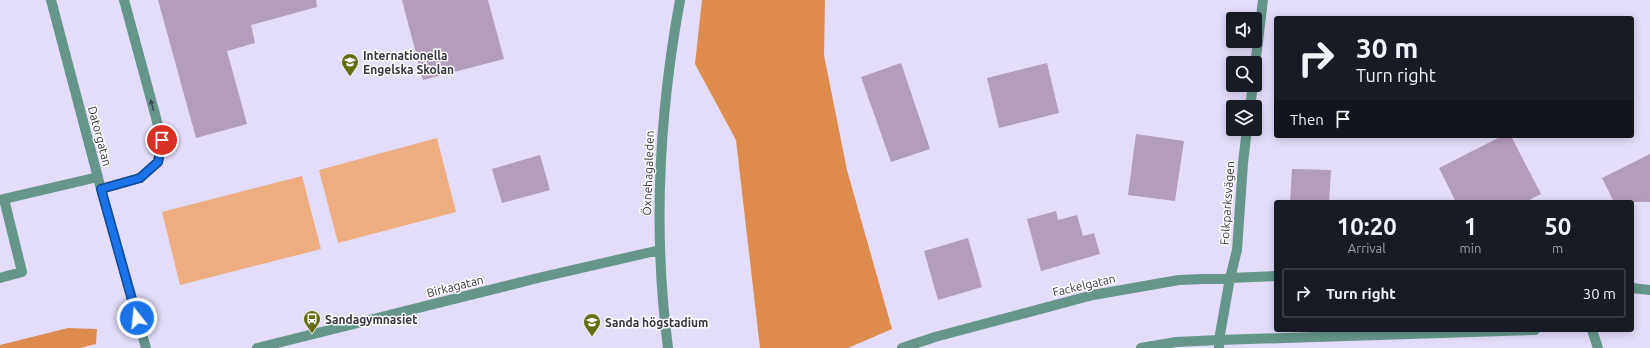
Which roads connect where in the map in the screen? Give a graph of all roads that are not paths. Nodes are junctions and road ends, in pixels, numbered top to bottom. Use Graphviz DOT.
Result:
graph roads {
  1 [pos="51,0"];
  2 [pos="124,0"];
  3 [pos="680,0"];
  4 [pos="1263,0"];
  5 [pos="1256,56"];
  6 [pos="1246,136"];
  7 [pos="98,177"];
  8 [pos="101,189"];
  9 [pos="2,200"];
  10 [pos="660,250"];
  11 [pos="1274,276"];
  12 [pos="0,278"];
  13 [pos="1230,278"];
  14 [pos="1634,288"];
  15 [pos="1650,290"];
  16 [pos="1490,332"];
  17 [pos="1593,332"];
  18 [pos="1219,344"];
  19 [pos="146,348"];
  20 [pos="257,348"];
  21 [pos="668,348"];
  22 [pos="902,348"];
  23 [pos="1141,348"];
  24 [pos="1598,348"];
  1 -- 7 [label="street, Datorgatan"];
  8 -- 2 [label="street, one-way"];
  3 -- 10 [label="street, Öxnehagaleden"];
  4 -- 5 [label="street"];
  6 -- 13 [label="street, Folkparksvägen"];
  7 -- 8 [label="street, Datorgatan"];
  7 -- 9 [label="street"];
  8 -- 19 [label="street, Datorgatan"];
  9 -- 12 [label="street"];
  10 -- 20 [label="street, Birkagatan"];
  10 -- 21 [label="street, Öxnehagaleden"];
  11 -- 13 [label="street, Fackelgatan"];
  13 -- 18 [label="street, Folkparksvägen"];
  13 -- 22 [label="street, Fackelgatan"];
  14 -- 15 [label="street"];
  16 -- 18 [label="street"];
  17 -- 24 [label="street"];
  18 -- 23 [label="street"];
}
